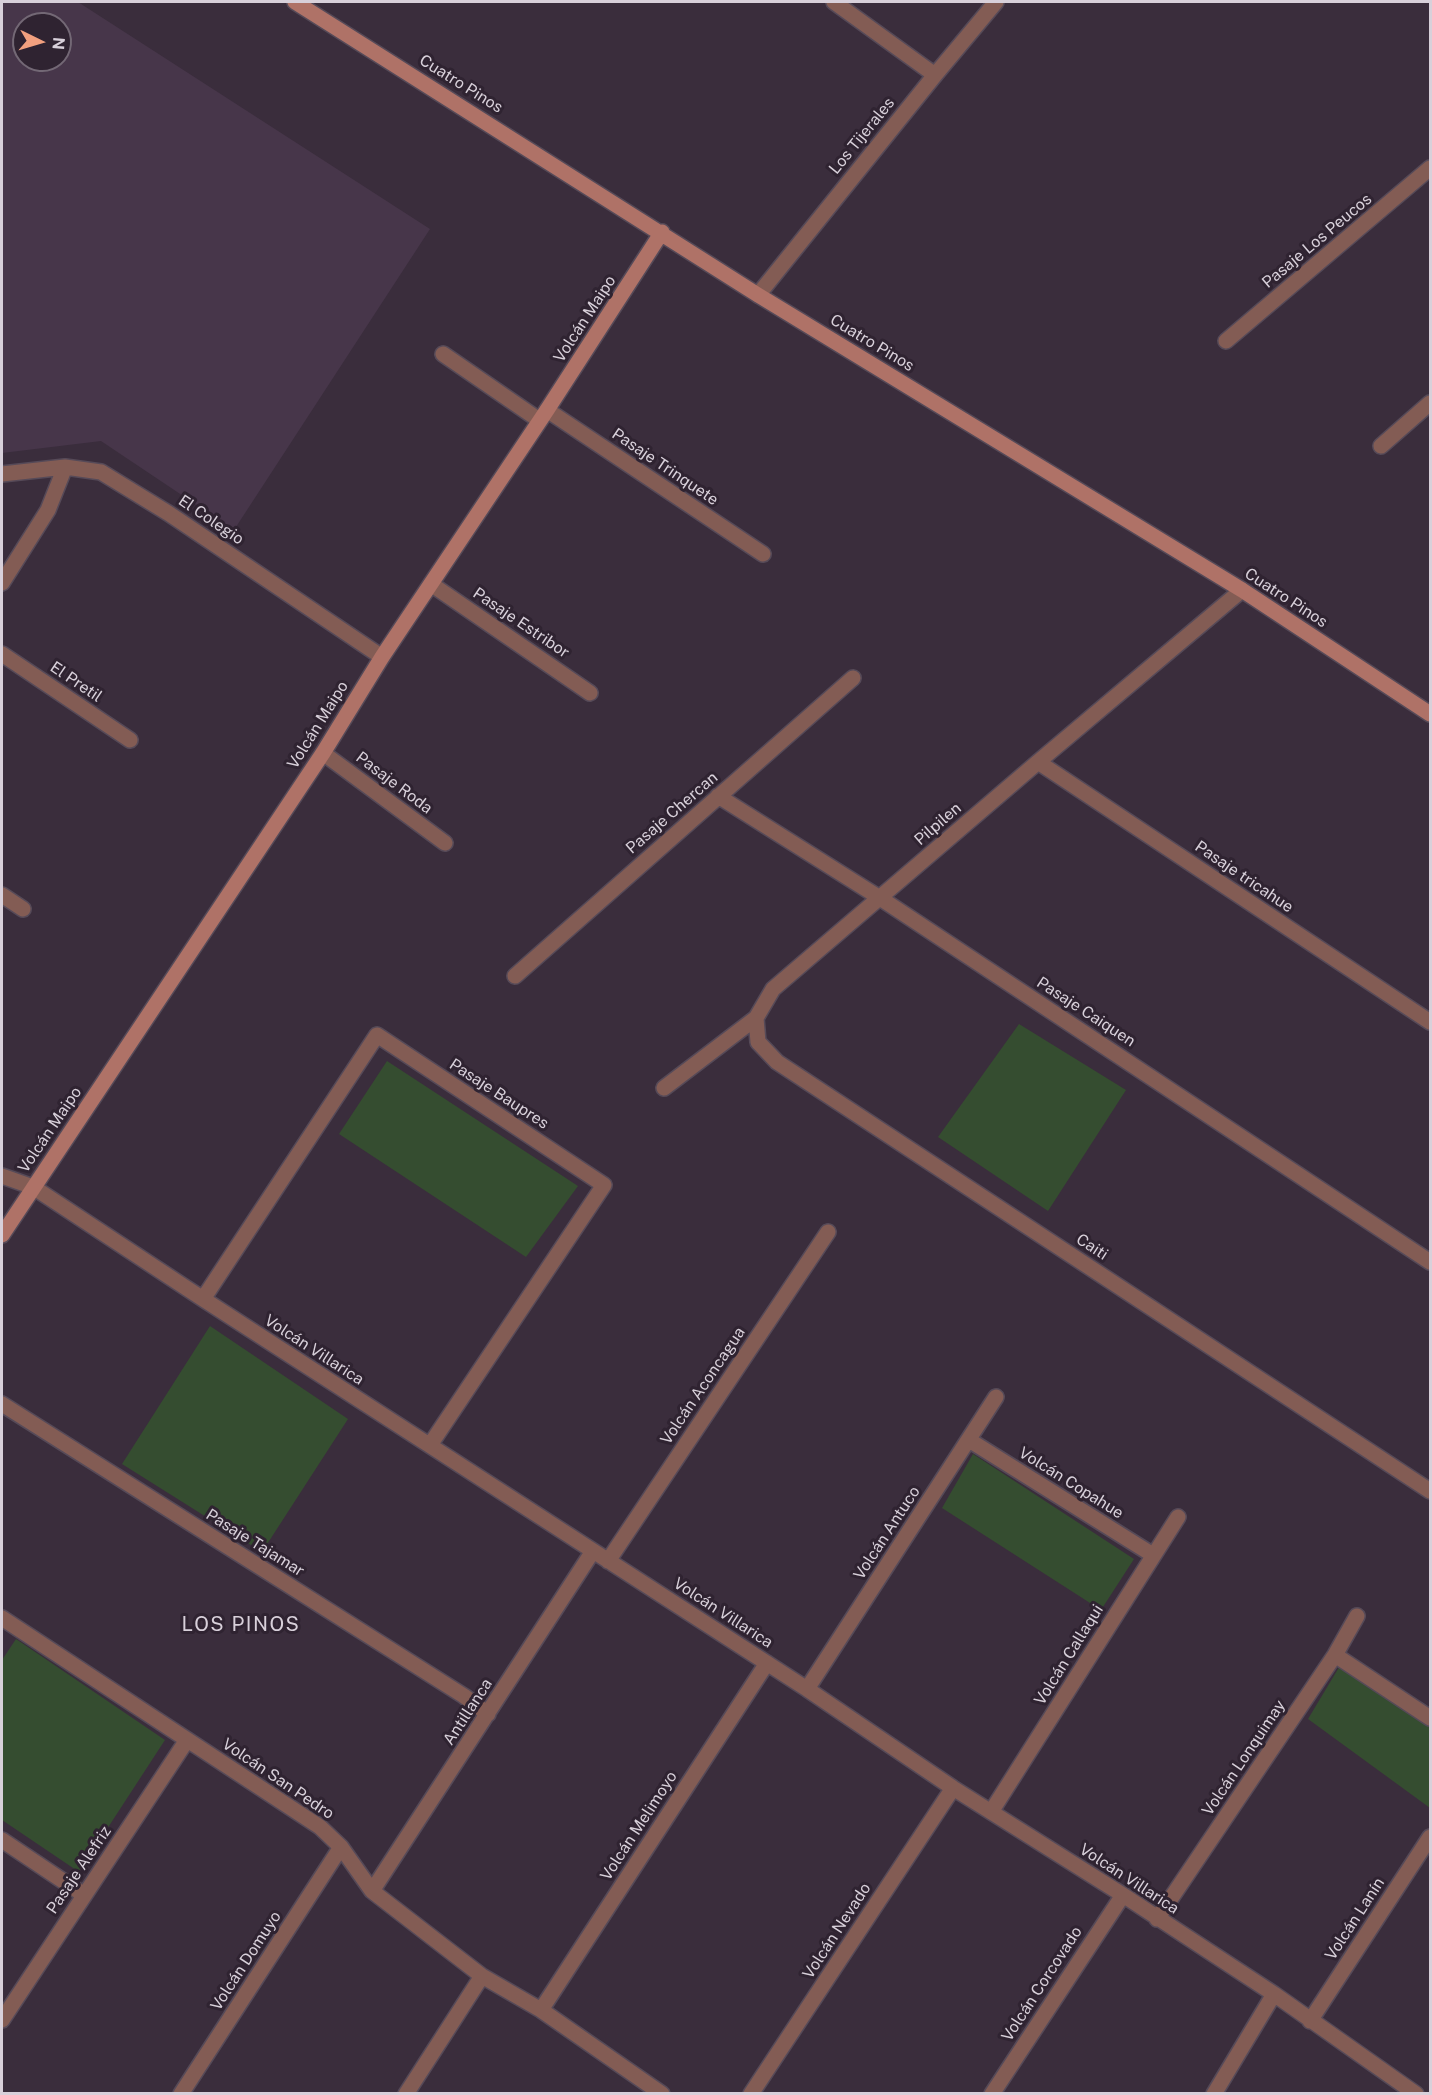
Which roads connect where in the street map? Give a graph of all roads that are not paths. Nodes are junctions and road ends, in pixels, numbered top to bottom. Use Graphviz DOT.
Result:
graph roads {
  1 [pos="295,2"];
  2 [pos="834,2"];
  3 [pos="996,2"];
  4 [pos="934,75"];
  5 [pos="1431,168"];
  6 [pos="662,232"];
  7 [pos="758,295"];
  8 [pos="1226,341"];
  9 [pos="443,354"];
  10 [pos="1431,403"];
  11 [pos="543,415"];
  12 [pos="1381,446"];
  13 [pos="65,467"];
  14 [pos="2,474"];
  15 [pos="763,554"];
  16 [pos="2,583"];
  17 [pos="431,584"];
  18 [pos="1242,591"];
  19 [pos="2,654"];
  20 [pos="382,657"];
  21 [pos="853,678"];
  22 [pos="590,693"];
  23 [pos="1431,714"];
  24 [pos="130,740"];
  25 [pos="323,753"];
  26 [pos="1038,762"];
  27 [pos="718,796"];
  28 [pos="445,843"];
  29 [pos="2,895"];
  30 [pos="880,898"];
  31 [pos="23,909"];
  32 [pos="515,976"];
  33 [pos="756,1018"];
  34 [pos="1431,1022"];
  35 [pos="664,1088"];
  36 [pos="2,1176"];
  37 [pos="33,1187"];
  38 [pos="828,1232"];
  39 [pos="2,1235"];
  40 [pos="1431,1262"];
  41 [pos="203,1299"];
  42 [pos="996,1397"];
  43 [pos="2,1404"];
  44 [pos="969,1440"];
  45 [pos="430,1446"];
  46 [pos="1431,1491"];
  47 [pos="1179,1517"];
  48 [pos="593,1551"];
  49 [pos="1153,1556"];
  50 [pos="608,1561"];
  51 [pos="1357,1616"];
  52 [pos="2,1618"];
  53 [pos="1335,1655"];
  54 [pos="767,1663"];
  55 [pos="807,1689"];
  56 [pos="488,1714"];
  57 [pos="1431,1718"];
  58 [pos="187,1740"];
  59 [pos="953,1788"];
  60 [pos="991,1812"];
  61 [pos="1431,1837"];
  62 [pos="2,1840"];
  63 [pos="341,1847"];
  64 [pos="372,1891"];
  65 [pos="84,1895"];
  66 [pos="1123,1895"];
  67 [pos="1157,1919"];
  68 [pos="482,1976"];
  69 [pos="1274,1994"];
  70 [pos="541,2010"];
  71 [pos="2,2020"];
  72 [pos="1310,2021"];
  73 [pos="652,2091"];
  74 [pos="181,2094"];
  75 [pos="406,2094"];
  76 [pos="751,2094"];
  77 [pos="992,2094"];
  78 [pos="1214,2094"];
  79 [pos="1416,2094"];
  1 -- 6 [label="street, Cuatro Pinos"];
  2 -- 4 [label="street"];
  3 -- 4 [label="street, Los Tijerales"];
  4 -- 7 [label="street, Los Tijerales"];
  5 -- 8 [label="street, Pasaje Los Peucos"];
  6 -- 7 [label="street, Cuatro Pinos"];
  6 -- 11 [label="street, Volcán Maipo"];
  7 -- 18 [label="street, Cuatro Pinos"];
  9 -- 11 [label="street, Pasaje Trinquete"];
  10 -- 12 [label="street"];
  11 -- 15 [label="street, Pasaje Trinquete"];
  11 -- 17 [label="street, Volcán Maipo"];
  13 -- 14 [label="street, El Colegio"];
  13 -- 16 [label="street"];
  13 -- 20 [label="street, El Colegio"];
  17 -- 20 [label="street, Volcán Maipo"];
  17 -- 22 [label="street, Pasaje Estribor"];
  18 -- 23 [label="street, Cuatro Pinos"];
  18 -- 26 [label="street, Pilpilen"];
  19 -- 24 [label="street, El Pretil"];
  20 -- 25 [label="street, Volcán Maipo"];
  21 -- 27 [label="street, Pasaje Chercan"];
  25 -- 28 [label="street, Pasaje Roda"];
  25 -- 37 [label="street, Volcán Maipo"];
  26 -- 30 [label="street, Pilpilen"];
  26 -- 34 [label="street, Pasaje tricahue"];
  27 -- 30 [label="street, Pasaje Caiquen"];
  27 -- 32 [label="street, Pasaje Chercan"];
  29 -- 31 [label="street"];
  30 -- 33 [label="street, Pilpilen"];
  30 -- 40 [label="street, Pasaje Caiquen"];
  33 -- 35 [label="street, Pilpilen"];
  33 -- 46 [label="street, Caiti"];
  36 -- 37 [label="street, Volcán Villarica"];
  37 -- 39 [label="street, Volcán Maipo"];
  37 -- 41 [label="street, Volcán Villarica"];
  38 -- 50 [label="street, Volcán Aconcagua"];
  41 -- 45 [label="street, Volcán Villarica"];
  41 -- 45 [label="street, Pasaje Baupres"];
  42 -- 44 [label="street, Volcán Antuco"];
  43 -- 56 [label="street, Pasaje Tajamar"];
  44 -- 49 [label="street, Volcán Copahue"];
  44 -- 55 [label="street, Volcán Antuco"];
  45 -- 48 [label="street, Volcán Villarica"];
  47 -- 49 [label="street, Volcán Callaqui"];
  48 -- 50 [label="street, Volcán Villarica"];
  48 -- 56 [label="street, Antillanca"];
  49 -- 60 [label="street, Volcán Callaqui"];
  50 -- 54 [label="street, Volcán Villarica"];
  51 -- 53 [label="street, Volcán Lonquimay"];
  52 -- 58 [label="street, Volcán San Pedro"];
  53 -- 57 [label="street"];
  53 -- 67 [label="street, Volcán Lonquimay"];
  54 -- 55 [label="street, Volcán Villarica"];
  54 -- 70 [label="street, Volcán Melimoyo"];
  55 -- 59 [label="street, Volcán Villarica"];
  56 -- 64 [label="street, Antillanca"];
  58 -- 63 [label="street, Volcán San Pedro"];
  58 -- 65 [label="street, Pasaje Alefriz"];
  59 -- 60 [label="street, Volcán Villarica"];
  59 -- 76 [label="street, Volcán Nevado"];
  60 -- 66 [label="street, Volcán Villarica"];
  61 -- 72 [label="street, Volcán Lanín"];
  62 -- 65 [label="street"];
  63 -- 64 [label="street, Volcán San Pedro"];
  63 -- 74 [label="street, Volcán Domuyo"];
  64 -- 68 [label="street, Volcán San Pedro"];
  65 -- 71 [label="street, Pasaje Alefriz"];
  66 -- 67 [label="street, Volcán Villarica"];
  66 -- 77 [label="street, Volcán Corcovado"];
  67 -- 69 [label="street, Volcán Villarica"];
  68 -- 70 [label="street, Volcán San Pedro"];
  68 -- 75 [label="street"];
  69 -- 72 [label="street, Volcán Villarica"];
  69 -- 78 [label="street"];
  70 -- 73 [label="street, Volcán San Pedro"];
  72 -- 79 [label="street, Volcán Villarica"];
}
